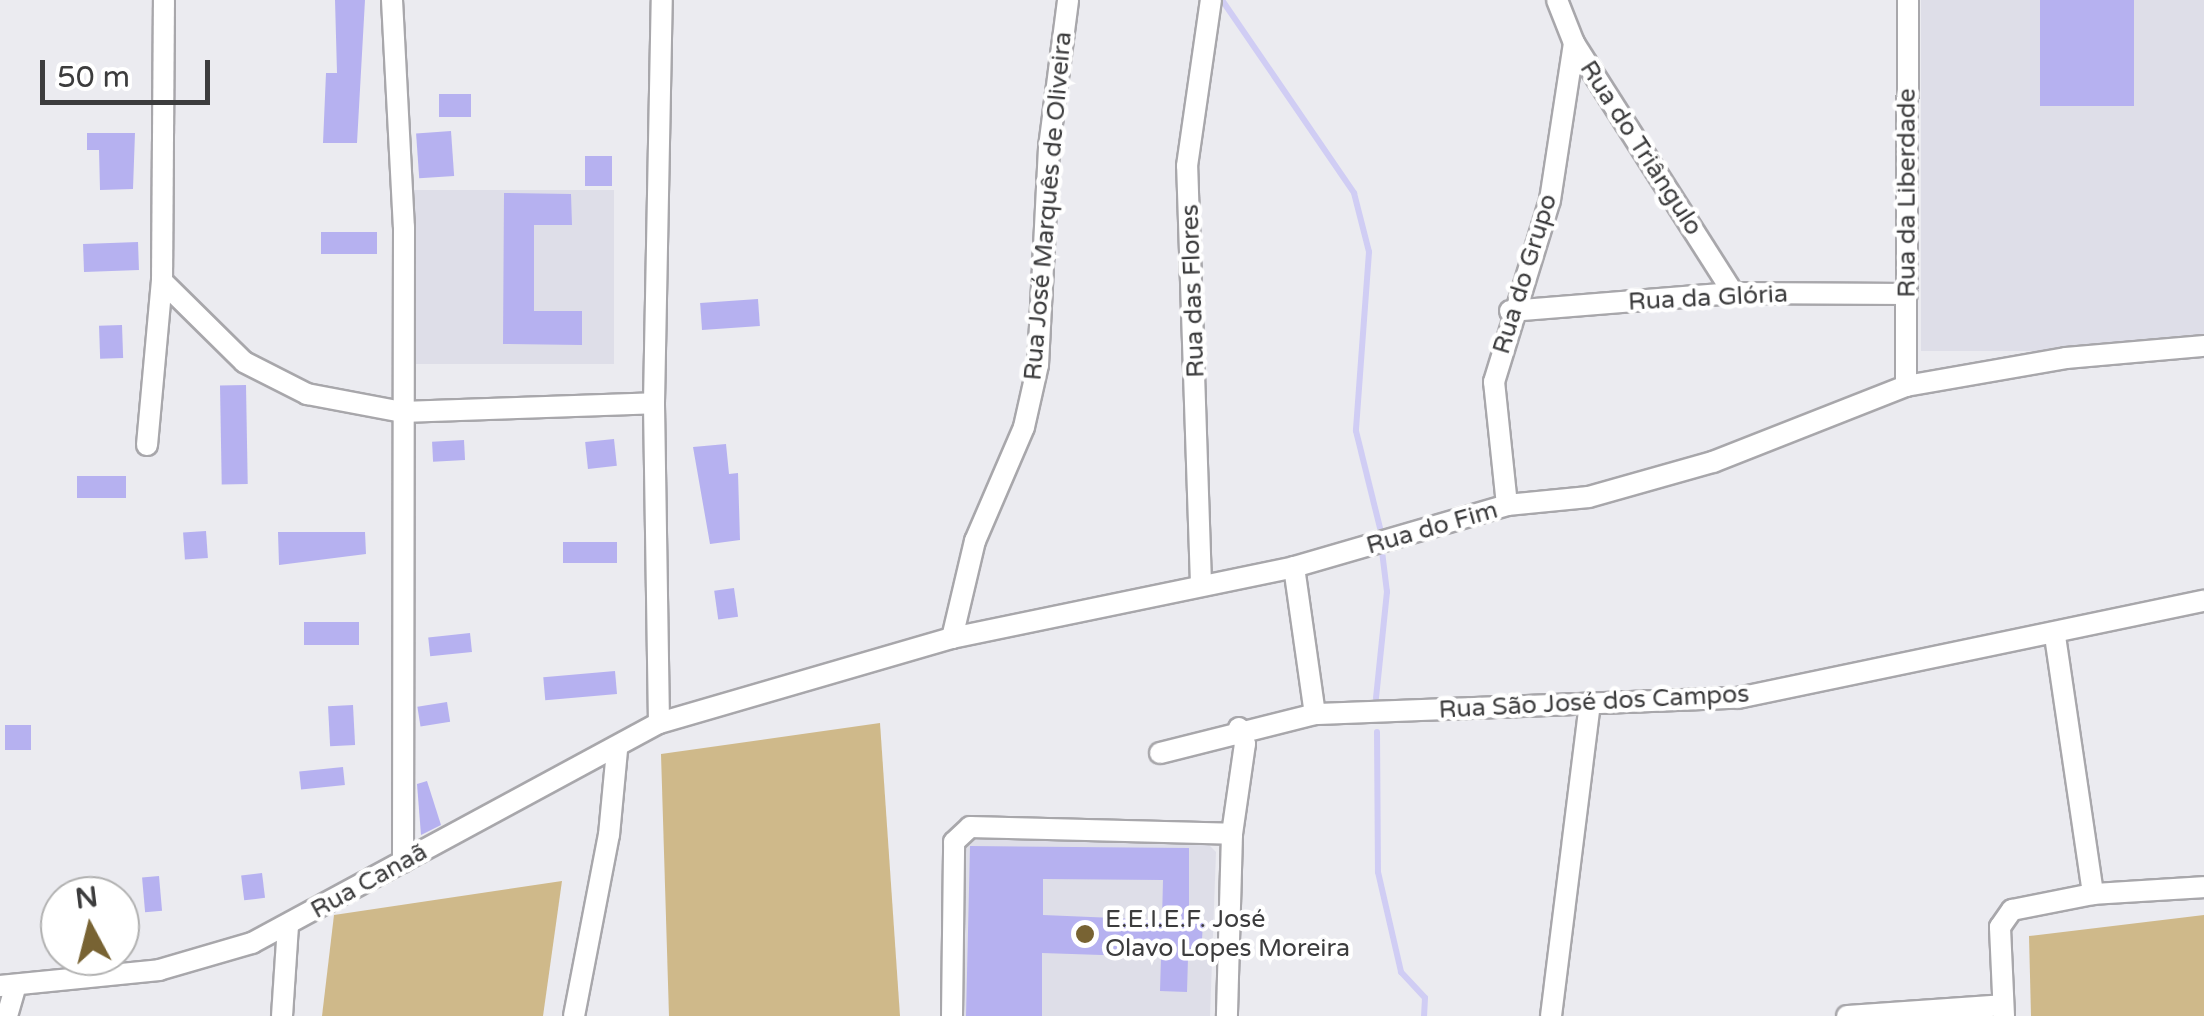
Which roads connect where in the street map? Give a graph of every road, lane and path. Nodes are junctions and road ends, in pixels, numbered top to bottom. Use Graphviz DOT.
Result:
graph roads {
  1 [pos="164,0"];
  2 [pos="392,0"];
  3 [pos="662,0"];
  4 [pos="1068,0"];
  5 [pos="1212,0"];
  6 [pos="1557,0"];
  7 [pos="1908,0"];
  8 [pos="1574,44"];
  9 [pos="162,281"];
  10 [pos="1733,292"];
  11 [pos="1906,294"];
  12 [pos="1510,311"];
  13 [pos="2204,346"];
  14 [pos="1906,386"];
  15 [pos="654,403"];
  16 [pos="402,412"];
  17 [pos="146,445"];
  18 [pos="1507,505"];
  19 [pos="1294,567"];
  20 [pos="1200,584"];
  21 [pos="2204,600"];
  22 [pos="2055,636"];
  23 [pos="952,638"];
  24 [pos="1590,704"];
  25 [pos="1315,714"];
  26 [pos="659,722"];
  27 [pos="1239,728"];
  28 [pos="617,750"];
  29 [pos="1160,753"];
  30 [pos="1232,834"];
  31 [pos="403,862"];
  32 [pos="2204,887"];
  33 [pos="2094,894"];
  34 [pos="288,925"];
  35 [pos="8,987"];
  36 [pos="2004,1010"];
  37 [pos="1880,1015"];
  38 [pos="7,1016"];
  39 [pos="282,1016"];
  40 [pos="574,1016"];
  41 [pos="952,1016"];
  42 [pos="1227,1016"];
  43 [pos="1551,1016"];
  44 [pos="1846,1016"];
  1 -- 9 [label="street"];
  2 -- 16 [label="street"];
  3 -- 15 [label="street"];
  4 -- 23 [label="street, Rua José Marquês de Oliveira"];
  5 -- 20 [label="street, Rua das Flores"];
  6 -- 8 [label="street, Rua do Triângulo"];
  7 -- 11 [label="street, Rua da Liberdade"];
  8 -- 10 [label="street, Rua do Triângulo"];
  8 -- 12 [label="street, Rua do Grupo"];
  9 -- 16 [label="street"];
  9 -- 17 [label="street"];
  10 -- 11 [label="street, Rua da Glória"];
  10 -- 12 [label="street, Rua da Glória"];
  11 -- 14 [label="street, Rua da Liberdade"];
  12 -- 18 [label="street, Rua do Grupo"];
  13 -- 14 [label="street, Rua do Fim"];
  14 -- 18 [label="street, Rua do Fim"];
  15 -- 16 [label="street"];
  15 -- 26 [label="street"];
  16 -- 31 [label="street"];
  18 -- 19 [label="street, Rua do Fim"];
  19 -- 20 [label="street, Rua do Fim"];
  19 -- 25 [label="street"];
  20 -- 23 [label="street, Rua do Fim"];
  21 -- 22 [label="street, Rua São José dos Campos"];
  22 -- 24 [label="street, Rua São José dos Campos"];
  22 -- 33 [label="street"];
  23 -- 26 [label="street, Rua do Fim"];
  24 -- 25 [label="street, Rua São José dos Campos"];
  24 -- 43 [label="street"];
  25 -- 27 [label="street, Rua São José dos Campos"];
  26 -- 28 [label="street, Rua Canaã"];
  27 -- 29 [label="street, Rua São José dos Campos"];
  27 -- 30 [label="street"];
  28 -- 31 [label="street, Rua Canaã"];
  28 -- 40 [label="street"];
  30 -- 41 [label="street"];
  30 -- 42 [label="street"];
  31 -- 34 [label="street, Rua Canaã"];
  32 -- 33 [label="street"];
  33 -- 36 [label="street"];
  34 -- 35 [label="street, Rua Canaã"];
  34 -- 39 [label="street"];
  35 -- 38 [label="street"];
  36 -- 37 [label="street"];
  37 -- 44 [label="street"];
}
